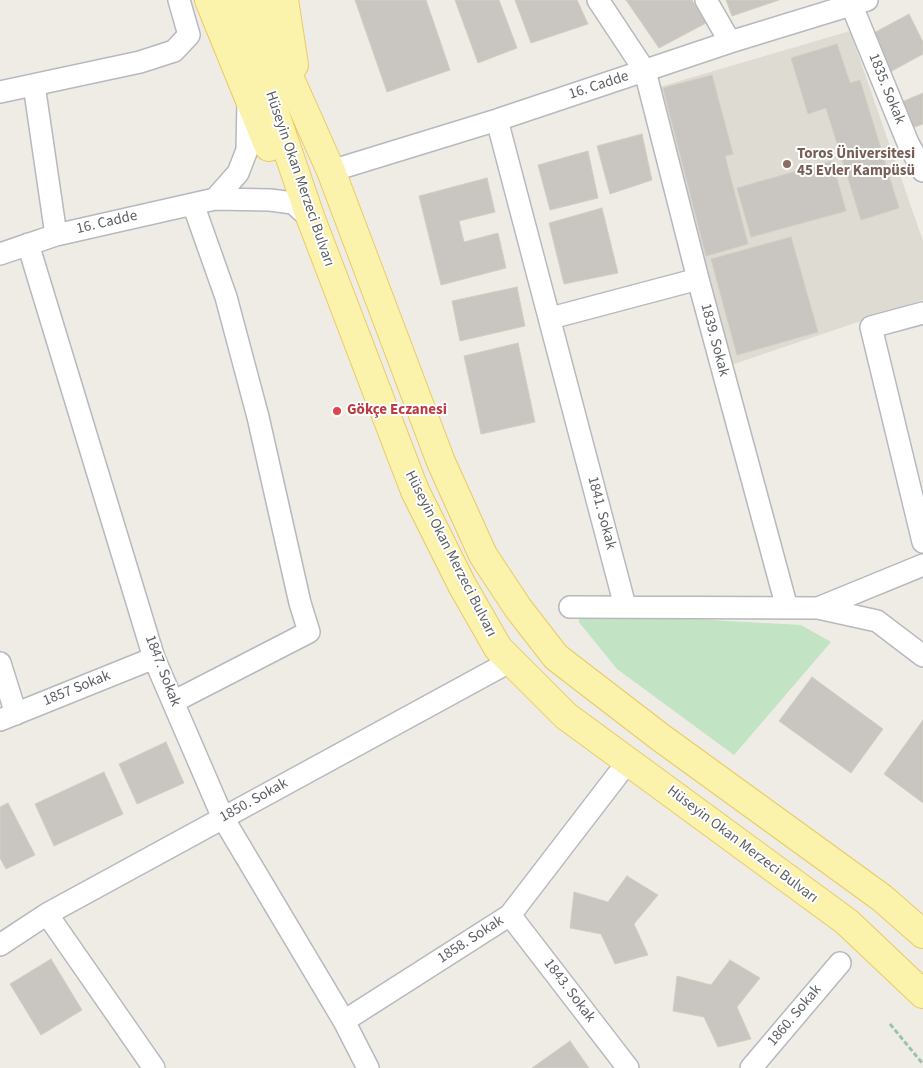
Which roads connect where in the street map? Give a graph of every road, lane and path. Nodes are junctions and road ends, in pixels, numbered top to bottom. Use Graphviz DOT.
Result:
graph roads {
  1 [pos="179,0"];
  2 [pos="209,0"];
  3 [pos="236,0"];
  4 [pos="255,0"];
  5 [pos="284,0"];
  6 [pos="598,0"];
  7 [pos="706,0"];
  8 [pos="859,3"];
  9 [pos="730,42"];
  10 [pos="645,71"];
  11 [pos="34,85"];
  12 [pos="0,92"];
  13 [pos="248,97"];
  14 [pos="300,104"];
  15 [pos="497,120"];
  16 [pos="916,141"];
  17 [pos="331,170"];
  18 [pos="923,171"];
  19 [pos="215,199"];
  20 [pos="193,204"];
  21 [pos="311,219"];
  22 [pos="56,235"];
  23 [pos="28,244"];
  24 [pos="0,254"];
  25 [pos="698,280"];
  26 [pos="923,313"];
  27 [pos="551,318"];
  28 [pos="923,542"];
  29 [pos="923,565"];
  30 [pos="626,606"];
  31 [pos="570,607"];
  32 [pos="787,608"];
  33 [pos="818,608"];
  34 [pos="923,656"];
  35 [pos="154,658"];
  36 [pos="511,661"];
  37 [pos="0,663"];
  38 [pos="173,702"];
  39 [pos="8,717"];
  40 [pos="628,760"];
  41 [pos="223,818"];
  42 [pos="48,914"];
  43 [pos="510,915"];
  44 [pos="923,934"];
  45 [pos="0,945"];
  46 [pos="840,963"];
  47 [pos="899,970"];
  48 [pos="923,994"];
  49 [pos="923,1008"];
  50 [pos="344,1021"];
  51 [pos="890,1024"];
  52 [pos="923,1064"];
  53 [pos="154,1068"];
  54 [pos="368,1068"];
  55 [pos="628,1068"];
  56 [pos="751,1068"];
  1 -- 11 [label="street"];
  2 -- 13 [label="main road"];
  3 -- 21 [label="main road, Hüseyin Okan Merzeci Bulvarı"];
  4 -- 14 [label="main road, Hüseyin Okan Merzeci Bulvarı"];
  5 -- 14 [label="main road"];
  6 -- 10 [label="street, 1839. Sokak"];
  7 -- 9 [label="street"];
  8 -- 9 [label="street, 16. Cadde"];
  8 -- 16 [label="street, 1835. Sokak"];
  9 -- 10 [label="street, 16. Cadde"];
  10 -- 15 [label="street, 16. Cadde"];
  10 -- 25 [label="street, 1839. Sokak"];
  11 -- 12 [label="street"];
  11 -- 22 [label="street"];
  13 -- 19 [label="street"];
  13 -- 21 [label="main road"];
  14 -- 17 [label="main road, Hüseyin Okan Merzeci Bulvarı"];
  15 -- 17 [label="street, 16. Cadde"];
  15 -- 27 [label="street, 1841. Sokak"];
  16 -- 18 [label="street, 1835. Sokak"];
  17 -- 44 [label="main road, Hüseyin Okan Merzeci Bulvarı"];
  19 -- 20 [label="street, 16. Cadde"];
  19 -- 21 [label="street, 16. Cadde"];
  20 -- 22 [label="street, 16. Cadde"];
  20 -- 38 [label="street"];
  21 -- 36 [label="main road, Hüseyin Okan Merzeci Bulvarı"];
  22 -- 23 [label="street, 16. Cadde"];
  23 -- 24 [label="street, 16. Cadde"];
  23 -- 35 [label="street, 1847. Sokak"];
  25 -- 27 [label="street"];
  25 -- 32 [label="street, 1839. Sokak"];
  26 -- 28 [label="street"];
  27 -- 30 [label="street, 1841. Sokak"];
  29 -- 33 [label="street"];
  30 -- 31 [label="street"];
  30 -- 32 [label="street"];
  32 -- 33 [label="street"];
  33 -- 34 [label="street"];
  35 -- 38 [label="street, 1847. Sokak"];
  35 -- 39 [label="street, 1857 Sokak"];
  36 -- 40 [label="main road, Hüseyin Okan Merzeci Bulvarı"];
  36 -- 41 [label="street, 1850. Sokak"];
  37 -- 39 [label="street"];
  38 -- 41 [label="street, 1847. Sokak"];
  40 -- 43 [label="street, 1858. Sokak"];
  40 -- 47 [label="main road, Hüseyin Okan Merzeci Bulvarı"];
  41 -- 42 [label="street, 1850. Sokak"];
  41 -- 50 [label="street, 1847. Sokak"];
  42 -- 45 [label="street, 1850. Sokak"];
  42 -- 53 [label="street"];
  43 -- 50 [label="street, 1858. Sokak"];
  43 -- 55 [label="street, 1843. Sokak"];
  46 -- 56 [label="street, 1860. Sokak"];
  47 -- 48 [label="main road, Hüseyin Okan Merzeci Bulvarı"];
  47 -- 49 [label="street"];
  50 -- 54 [label="street, 1847. Sokak"];
  51 -- 52 [label="path"];
}
